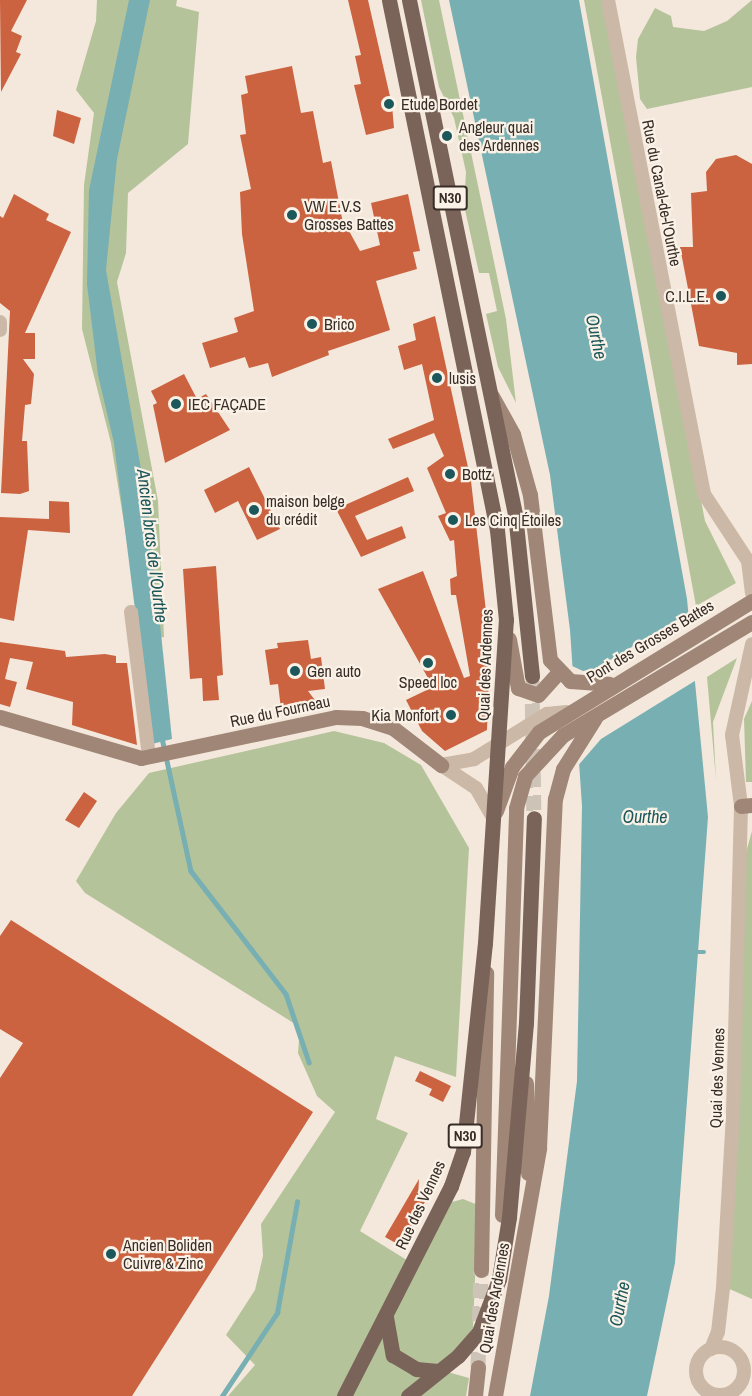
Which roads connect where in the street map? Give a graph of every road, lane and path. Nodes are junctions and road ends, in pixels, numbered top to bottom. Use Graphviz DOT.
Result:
graph roads {
  1 [pos="389,0"];
  2 [pos="409,0"];
  3 [pos="608,0"];
  4 [pos="437,135"];
  5 [pos="417,139"];
  6 [pos="0,322"];
  7 [pos="0,330"];
  8 [pos="492,396"];
  9 [pos="752,593"];
  10 [pos="752,601"];
  11 [pos="131,612"];
  12 [pos="506,620"];
  13 [pos="752,622"];
  14 [pos="752,644"];
  15 [pos="558,673"];
  16 [pos="532,676"];
  17 [pos="612,684"];
  18 [pos="567,712"];
  19 [pos="0,717"];
  20 [pos="596,718"];
  21 [pos="500,743"];
  22 [pos="152,757"];
  23 [pos="441,765"];
  24 [pos="746,806"];
  25 [pos="494,818"];
  26 [pos="534,818"];
  27 [pos="485,943"];
  28 [pos="526,1023"];
  29 [pos="528,1206"];
  30 [pos="482,1270"];
  31 [pos="500,1275"];
  32 [pos="386,1314"];
  33 [pos="711,1349"];
  34 [pos="478,1367"];
  35 [pos="438,1371"];
  36 [pos="747,1380"];
  37 [pos="702,1392"];
  38 [pos="344,1396"];
  39 [pos="408,1396"];
  40 [pos="475,1396"];
  41 [pos="495,1396"];
  1 -- 5 [label="main road, Quai des Ardennes / N30"];
  2 -- 4 [label="main road, N30"];
  3 -- 9 [label="street, Rue du Canal-de-l'Ourthe"];
  4 -- 5 [label="main road"];
  4 -- 8 [label="main road, N30"];
  5 -- 12 [label="main road, Quai des Ardennes / N30"];
  6 -- 7 [label="street"];
  8 -- 15 [label="main road"];
  8 -- 16 [label="main road, N30"];
  10 -- 17 [label="main road, Pont des Grosses Battes"];
  11 -- 22 [label="street"];
  12 -- 15 [label="main road"];
  12 -- 21 [label="main road, Quai des Ardennes / N30"];
  13 -- 20 [label="main road"];
  14 -- 24 [label="street"];
  15 -- 17 [label="main road"];
  17 -- 18 [label="main road, Pont des Grosses Battes"];
  18 -- 21 [label="street"];
  18 -- 25 [label="main road, Pont des Grosses Battes"];
  19 -- 22 [label="main road, Rue du Fourneau"];
  20 -- 29 [label="main road, Quai des Ardennes"];
  20 -- 31 [label="main road"];
  21 -- 23 [label="street"];
  21 -- 25 [label="main road, Quai des Ardennes / N30"];
  22 -- 23 [label="main road, Rue du Fourneau"];
  23 -- 25 [label="street, Rue du Fourneau"];
  24 -- 33 [label="street, Quai des Vennes"];
  25 -- 27 [label="main road, Quai des Ardennes"];
  26 -- 28 [label="main road, Quai des Ardennes"];
  27 -- 30 [label="main road, Quai des Ardennes"];
  27 -- 32 [label="main road, Rue des Vennes / N30"];
  28 -- 29 [label="main road, Quai des Ardennes"];
  28 -- 31 [label="main road"];
  29 -- 41 [label="main road, Quai des Ardennes"];
  31 -- 35 [label="main road"];
  32 -- 35 [label="main road"];
  32 -- 38 [label="main road, Rue des Vennes / N30"];
  33 -- 36 [label="street"];
  33 -- 37 [label="street"];
  34 -- 40 [label="main road, Quai des Ardennes"];
  35 -- 39 [label="main road"];
  36 -- 37 [label="street"];
}
